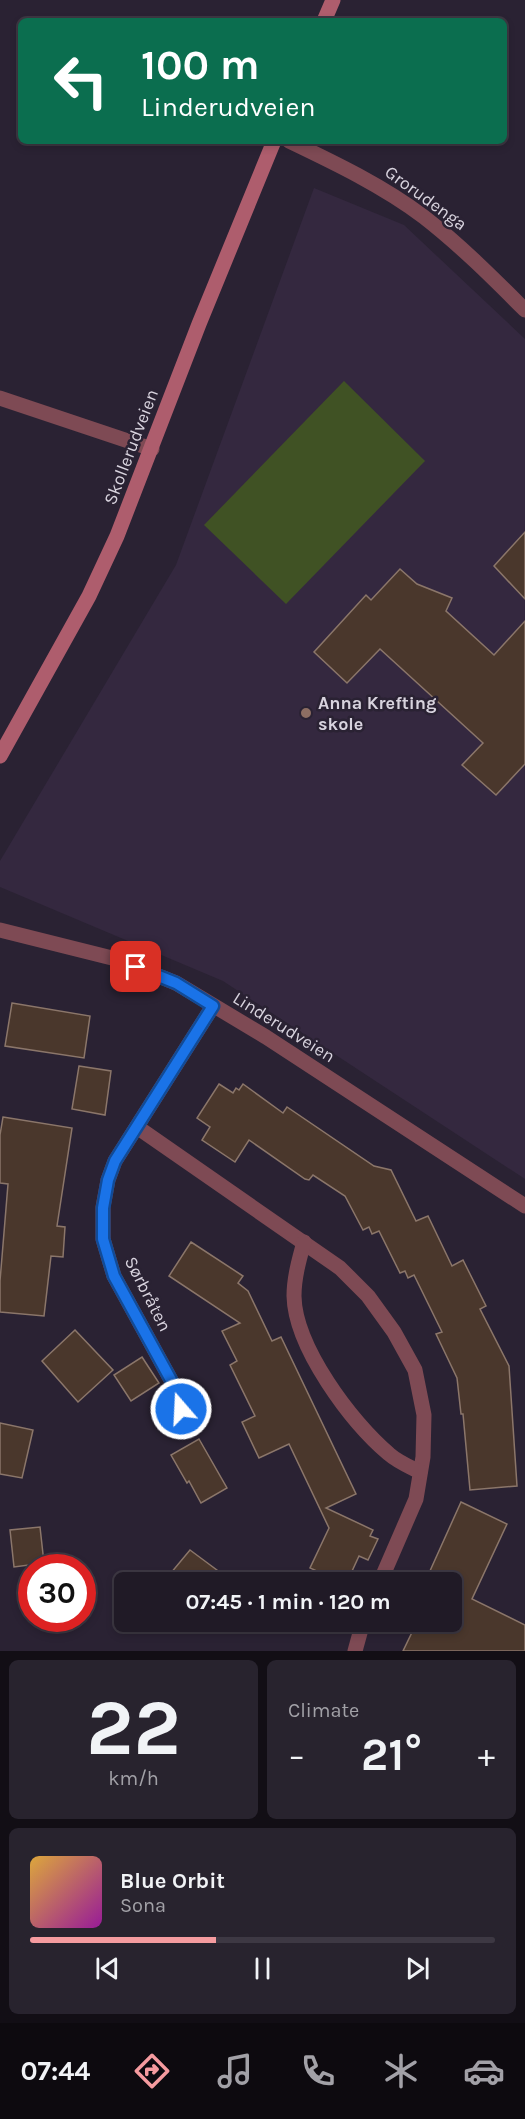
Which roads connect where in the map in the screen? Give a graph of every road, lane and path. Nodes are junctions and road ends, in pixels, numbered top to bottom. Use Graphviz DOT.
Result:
graph roads {
  1 [pos="333,0"];
  2 [pos="325,18"];
  3 [pos="273,144"];
  4 [pos="295,144"];
  5 [pos="525,310"];
  6 [pos="0,398"];
  7 [pos="152,449"];
  8 [pos="0,756"];
  9 [pos="0,930"];
  10 [pos="213,1006"];
  11 [pos="137,1127"];
  12 [pos="525,1206"];
  13 [pos="304,1242"];
  14 [pos="181,1409"];
  15 [pos="420,1472"];
  16 [pos="385,1572"];
  17 [pos="360,1632"];
  18 [pos="355,1651"];
  1 -- 2 [label="street"];
  3 -- 7 [label="street, Skollerudveien"];
  4 -- 5 [label="street, Grorudenga"];
  6 -- 7 [label="street"];
  7 -- 8 [label="street, Skollerudveien"];
  9 -- 10 [label="street, Linderudveien"];
  10 -- 11 [label="street, Sørbråten"];
  10 -- 12 [label="street, Linderudveien"];
  11 -- 13 [label="street"];
  11 -- 14 [label="street, Sørbråten"];
  13 -- 15 [label="street"];
  13 -- 15 [label="street"];
  15 -- 16 [label="street"];
  17 -- 18 [label="street"];
}
